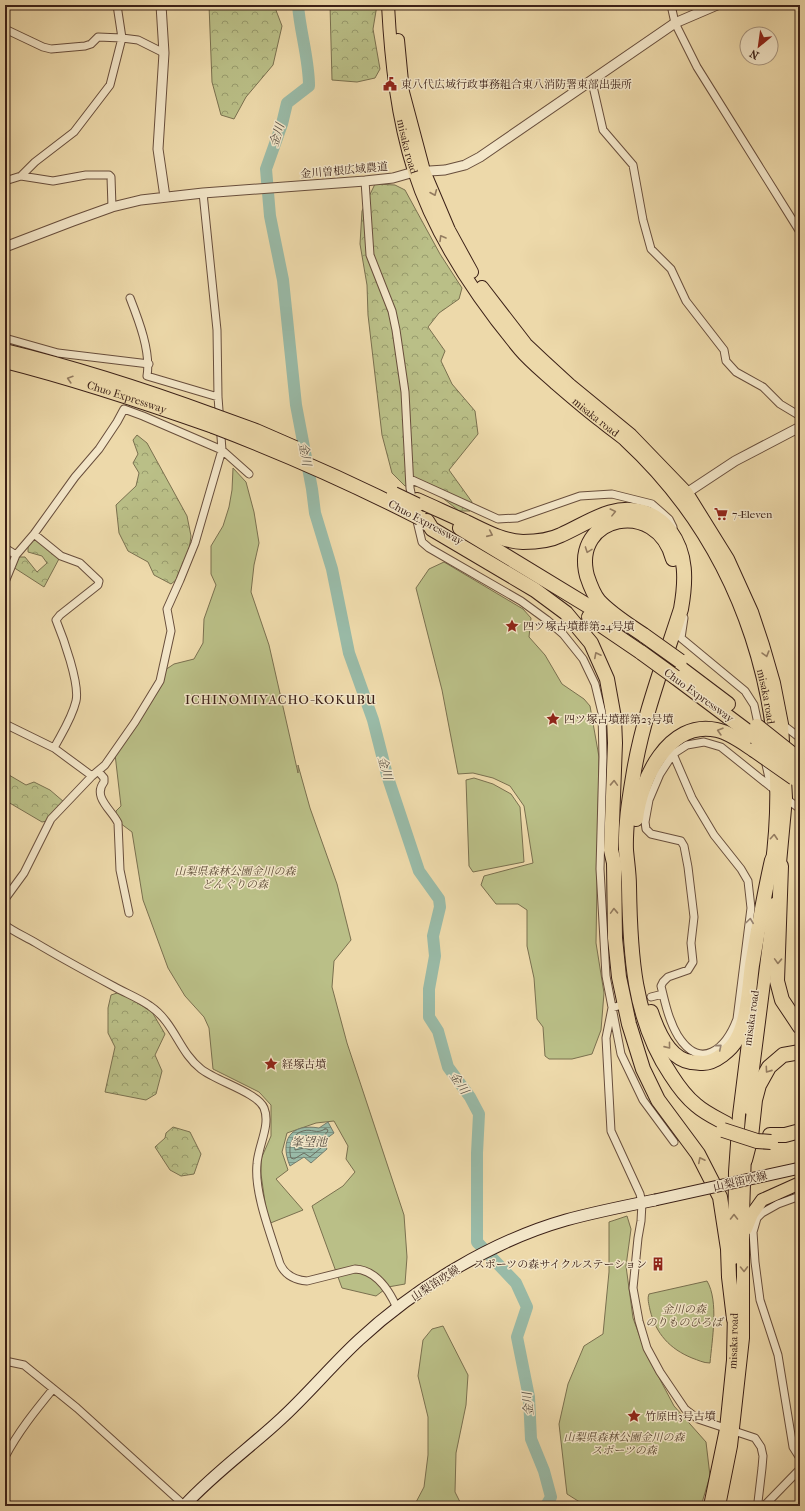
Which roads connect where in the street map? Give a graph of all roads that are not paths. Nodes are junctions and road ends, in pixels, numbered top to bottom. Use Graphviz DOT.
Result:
graph roads {
  1 [pos="117,5"];
  2 [pos="160,5"];
  3 [pos="388,5"];
  4 [pos="396,5"];
  5 [pos="671,5"];
  6 [pos="717,5"];
  7 [pos="675,23"];
  8 [pos="5,29"];
  9 [pos="122,38"];
  10 [pos="164,52"];
  11 [pos="592,82"];
  12 [pos="419,172"];
  13 [pos="21,176"];
  14 [pos="5,181"];
  15 [pos="365,181"];
  16 [pos="203,193"];
  17 [pos="165,197"];
  18 [pos="112,207"];
  19 [pos="800,232"];
  20 [pos="5,248"];
  21 [pos="130,298"];
  22 [pos="5,338"];
  23 [pos="5,351"];
  24 [pos="5,361"];
  25 [pos="149,364"];
  26 [pos="218,397"];
  27 [pos="800,416"];
  28 [pos="213,420"];
  29 [pos="800,427"];
  30 [pos="222,450"];
  31 [pos="249,474"];
  32 [pos="410,479"];
  33 [pos="683,495"];
  34 [pos="420,511"];
  35 [pos="34,534"];
  36 [pos="5,548"];
  37 [pos="16,555"];
  38 [pos="5,582"];
  39 [pos="644,644"];
  40 [pos="678,668"];
  41 [pos="5,724"];
  42 [pos="782,724"];
  43 [pos="755,738"];
  44 [pos="800,738"];
  45 [pos="54,748"];
  46 [pos="673,754"];
  47 [pos="798,770"];
  48 [pos="98,771"];
  49 [pos="92,776"];
  50 [pos="778,792"];
  51 [pos="800,809"];
  52 [pos="614,863"];
  53 [pos="777,863"];
  54 [pos="629,866"];
  55 [pos="5,899"];
  56 [pos="129,913"];
  57 [pos="5,925"];
  58 [pos="615,938"];
  59 [pos="632,958"];
  60 [pos="663,994"];
  61 [pos="651,998"];
  62 [pos="615,1007"];
  63 [pos="740,1018"];
  64 [pos="800,1027"];
  65 [pos="800,1052"];
  66 [pos="725,1127"];
  67 [pos="800,1131"];
  68 [pos="771,1138"];
  69 [pos="800,1139"];
  70 [pos="674,1142"];
  71 [pos="745,1160"];
  72 [pos="800,1168"];
  73 [pos="800,1183"];
  74 [pos="800,1196"];
  75 [pos="642,1203"];
  76 [pos="743,1249"];
  77 [pos="397,1308"];
  78 [pos="734,1319"];
  79 [pos="5,1361"];
  80 [pos="52,1389"];
  81 [pos="730,1430"];
  82 [pos="5,1457"];
  83 [pos="800,1458"];
  84 [pos="800,1469"];
  85 [pos="5,1502"];
  86 [pos="10,1506"];
  87 [pos="184,1506"];
  88 [pos="710,1506"];
  89 [pos="719,1506"];
  90 [pos="760,1506"];
  91 [pos="764,1506"];
  1 -- 9 [label="street"];
  2 -- 10 [label="street"];
  3 -- 12 [label="highway, misaka road"];
  4 -- 12 [label="highway, misaka road"];
  5 -- 7 [label="street"];
  6 -- 7 [label="street, 金川曽根広域農道"];
  7 -- 11 [label="street, 金川曽根広域農道"];
  7 -- 19 [label="street"];
  8 -- 9 [label="street"];
  9 -- 10 [label="street"];
  9 -- 13 [label="street"];
  10 -- 17 [label="street"];
  11 -- 12 [label="street, 金川曽根広域農道"];
  11 -- 27 [label="street"];
  12 -- 15 [label="street, 金川曽根広域農道"];
  12 -- 33 [label="highway, misaka road"];
  13 -- 14 [label="street"];
  13 -- 18 [label="street"];
  15 -- 16 [label="street, 金川曽根広域農道"];
  15 -- 32 [label="street"];
  16 -- 17 [label="street, 金川曽根広域農道"];
  16 -- 26 [label="street"];
  17 -- 18 [label="street, 金川曽根広域農道"];
  18 -- 20 [label="street, 金川曽根広域農道"];
  21 -- 25 [label="street"];
  22 -- 25 [label="street"];
  23 -- 28 [label="highway, Chuo Expressway"];
  28 -- 24 [label="highway, Chuo Expressway, one-way"];
  25 -- 26 [label="street"];
  26 -- 30 [label="street"];
  28 -- 34 [label="highway, Chuo Expressway, bridge"];
  28 -- 34 [label="highway, Chuo Expressway, bridge"];
  29 -- 33 [label="street"];
  30 -- 31 [label="street"];
  30 -- 35 [label="street"];
  30 -- 48 [label="street"];
  32 -- 50 [label="street"];
  32 -- 62 [label="street"];
  33 -- 42 [label="highway, misaka road, one-way"];
  33 -- 50 [label="highway, misaka road"];
  34 -- 39 [label="highway, Chuo Expressway"];
  34 -- 39 [label="highway, Chuo Expressway"];
  52 -- 34 [label="highway, one-way"];
  34 -- 54 [label="highway, one-way"];
  35 -- 37 [label="street"];
  35 -- 45 [label="street"];
  36 -- 37 [label="street"];
  37 -- 38 [label="street"];
  39 -- 40 [label="highway, Chuo Expressway, bridge"];
  52 -- 39 [label="highway, one-way"];
  40 -- 43 [label="highway, Chuo Expressway"];
  40 -- 43 [label="highway, Chuo Expressway"];
  41 -- 45 [label="street"];
  42 -- 44 [label="street"];
  42 -- 50 [label="highway, misaka road"];
  43 -- 47 [label="highway, Chuo Expressway, bridge"];
  43 -- 47 [label="highway, bridge"];
  43 -- 54 [label="highway, one-way"];
  45 -- 49 [label="street"];
  46 -- 50 [label="street"];
  46 -- 60 [label="street"];
  63 -- 46 [label="street, one-way"];
  48 -- 49 [label="street"];
  48 -- 56 [label="street"];
  49 -- 55 [label="street"];
  50 -- 51 [label="street"];
  50 -- 53 [label="highway, misaka road"];
  58 -- 52 [label="highway, one-way"];
  53 -- 63 [label="highway"];
  53 -- 64 [label="highway, one-way"];
  53 -- 71 [label="highway, misaka road"];
  78 -- 53 [label="highway, misaka road, one-way"];
  54 -- 59 [label="highway"];
  57 -- 77 [label="street"];
  58 -- 66 [label="highway"];
  78 -- 58 [label="highway, one-way"];
  59 -- 63 [label="highway, one-way"];
  59 -- 66 [label="highway"];
  60 -- 61 [label="street"];
  60 -- 63 [label="street, one-way"];
  62 -- 70 [label="street"];
  62 -- 75 [label="street"];
  65 -- 71 [label="highway, one-way"];
  66 -- 68 [label="highway"];
  67 -- 68 [label="highway"];
  68 -- 69 [label="highway"];
  71 -- 76 [label="highway, misaka road"];
  72 -- 75 [label="main road, 山梨笛吹線, bridge"];
  73 -- 76 [label="highway"];
  74 -- 83 [label="street"];
  75 -- 77 [label="main road, 山梨笛吹線"];
  75 -- 81 [label="street"];
  76 -- 81 [label="highway, misaka road, one-way"];
  77 -- 87 [label="main road, 山梨笛吹線"];
  78 -- 81 [label="highway, misaka road"];
  79 -- 80 [label="street"];
  80 -- 82 [label="street"];
  80 -- 87 [label="street"];
  81 -- 88 [label="highway, misaka road"];
  81 -- 89 [label="highway, misaka road"];
  81 -- 90 [label="street"];
  84 -- 91 [label="street"];
  85 -- 86 [label="street"];
}
